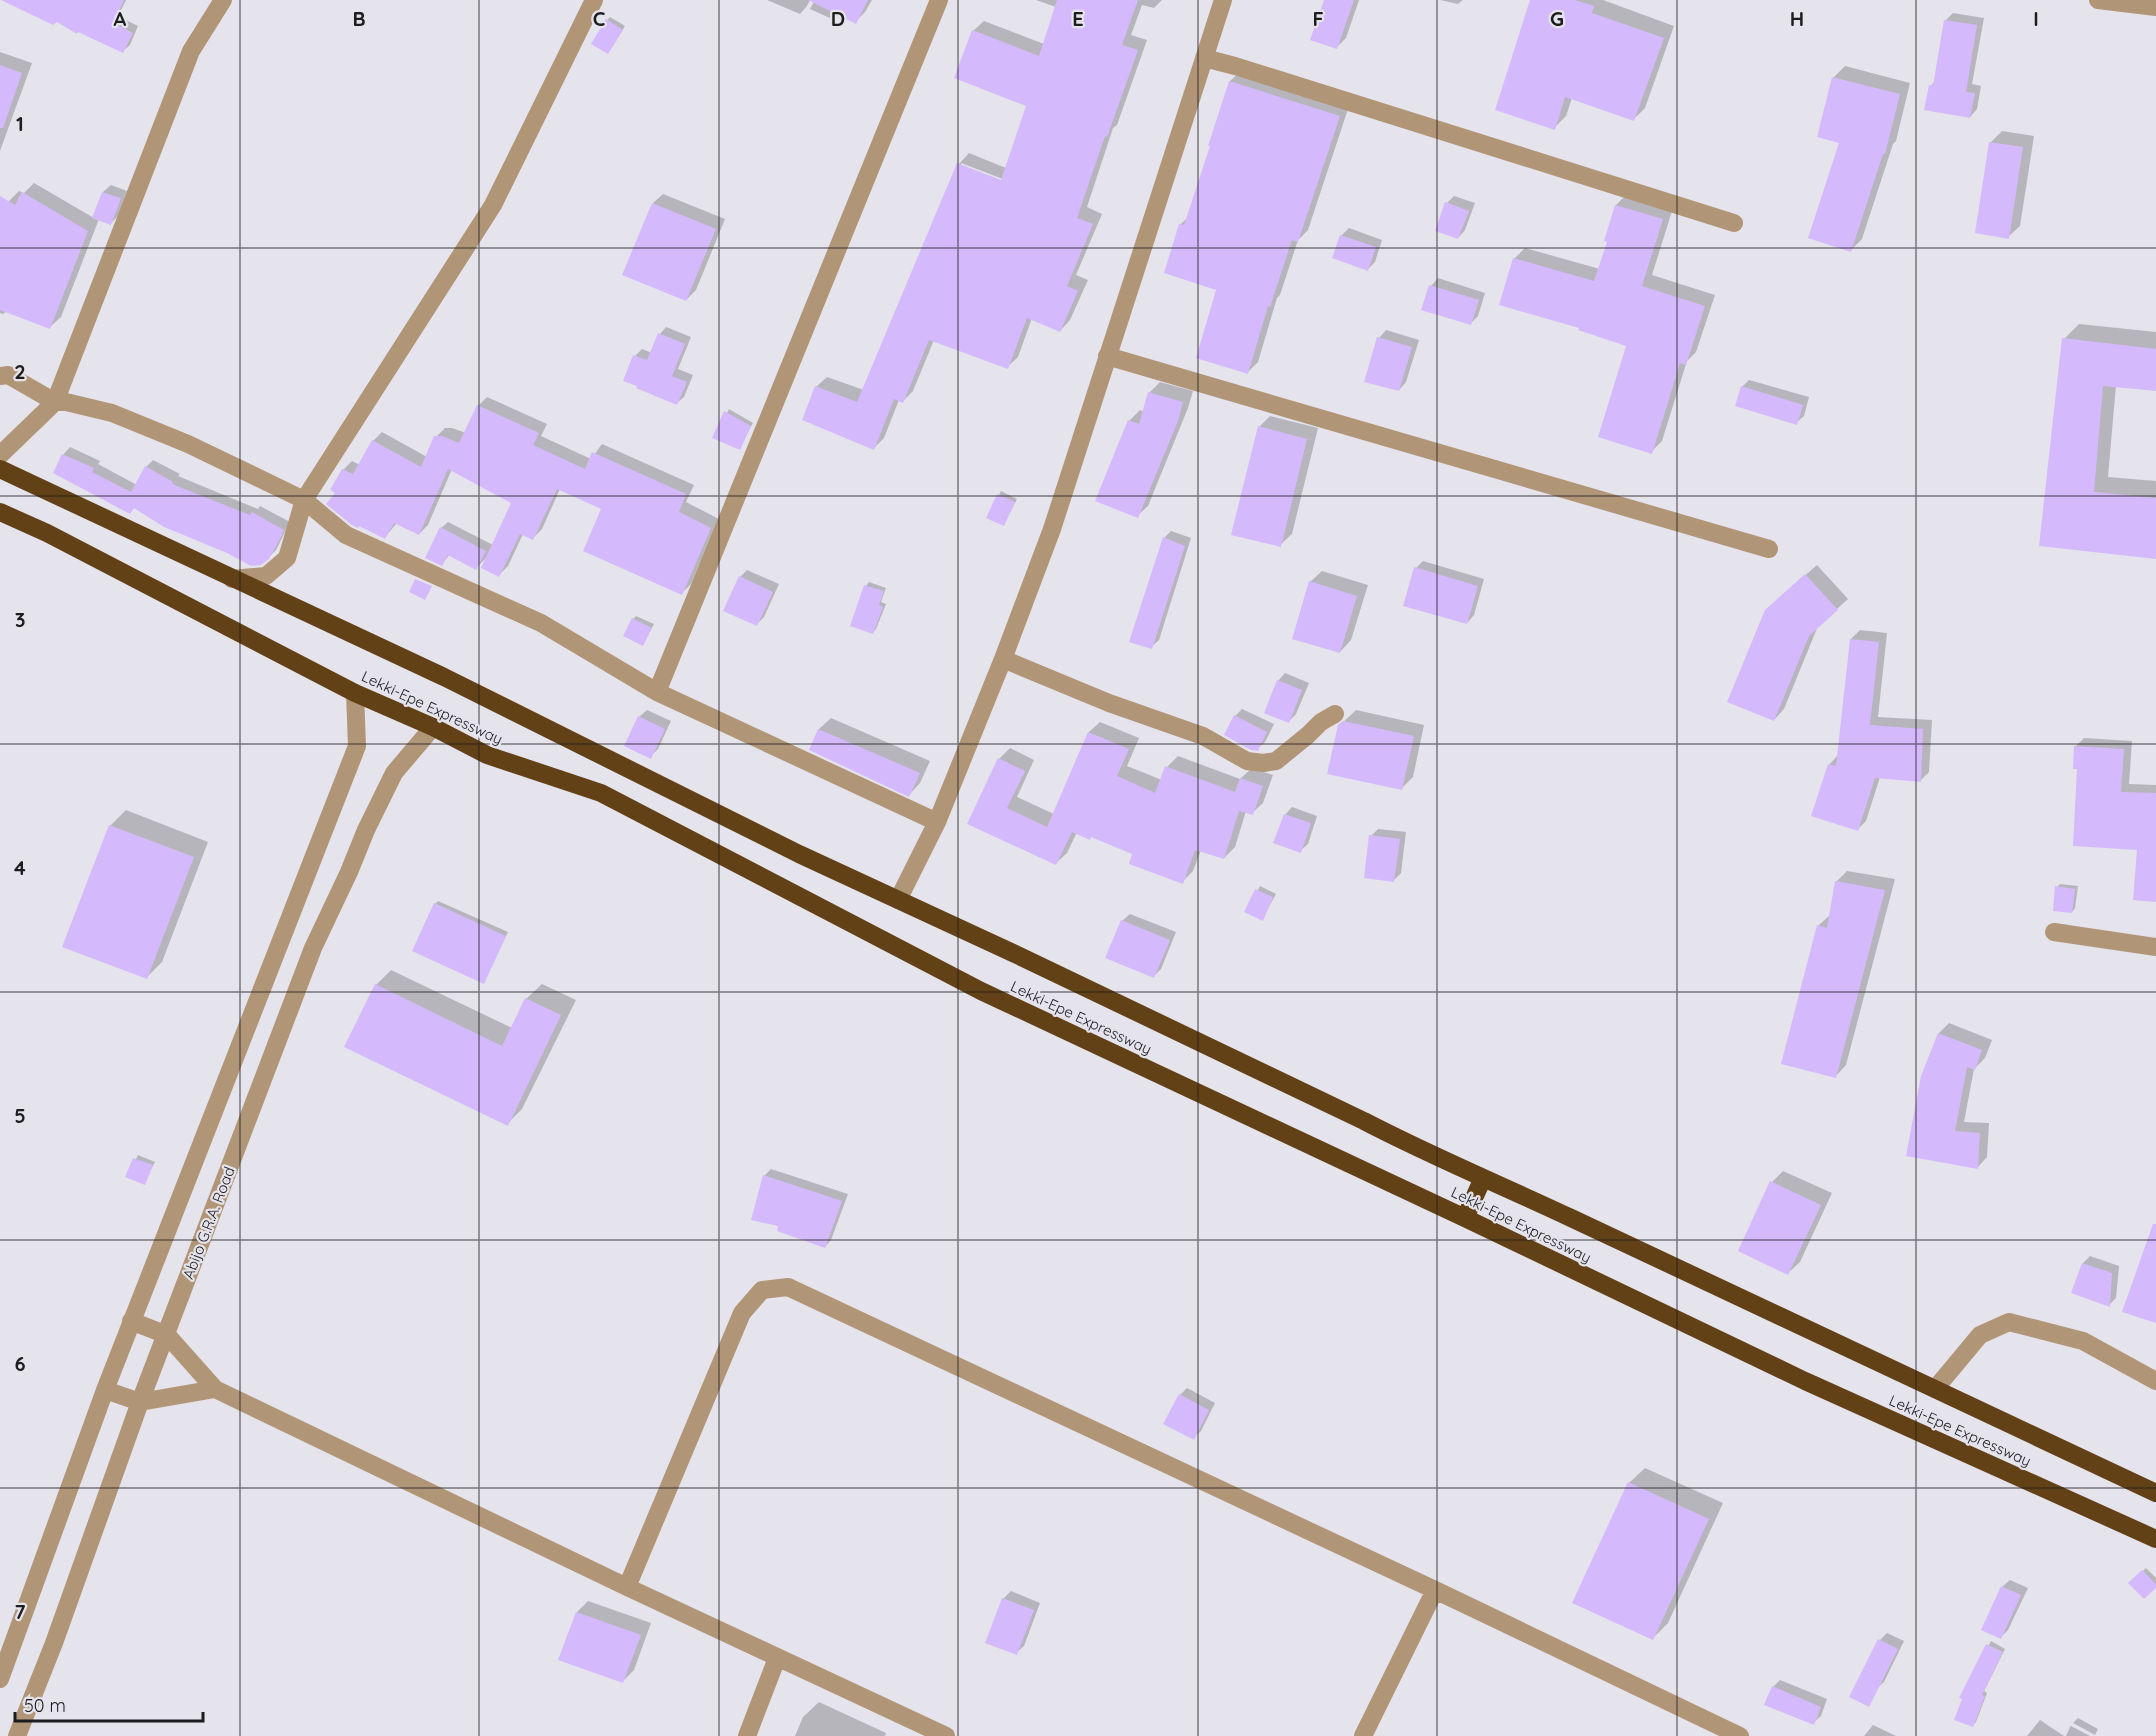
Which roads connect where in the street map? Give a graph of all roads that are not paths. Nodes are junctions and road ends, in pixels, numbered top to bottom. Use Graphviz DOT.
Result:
graph roads {
  1 [pos="223,0"];
  2 [pos="594,0"];
  3 [pos="939,0"];
  4 [pos="1223,0"];
  5 [pos="2098,0"];
  6 [pos="2156,7"];
  7 [pos="1204,58"];
  8 [pos="1734,223"];
  9 [pos="1107,356"];
  10 [pos="0,376"];
  11 [pos="55,402"];
  12 [pos="0,455"];
  13 [pos="0,469"];
  14 [pos="304,500"];
  15 [pos="0,512"];
  16 [pos="1769,549"];
  17 [pos="232,579"];
  18 [pos="1003,659"];
  19 [pos="657,692"];
  20 [pos="355,693"];
  21 [pos="1335,714"];
  22 [pos="433,727"];
  23 [pos="937,822"];
  24 [pos="898,900"];
  25 [pos="2054,932"];
  26 [pos="2156,947"];
  27 [pos="1483,1178"];
  28 [pos="1466,1218"];
  29 [pos="131,1321"];
  30 [pos="167,1335"];
  31 [pos="2156,1382"];
  32 [pos="215,1389"];
  33 [pos="1935,1389"];
  34 [pos="105,1390"];
  35 [pos="140,1402"];
  36 [pos="2156,1493"];
  37 [pos="2156,1539"];
  38 [pos="627,1587"];
  39 [pos="1435,1590"];
  40 [pos="777,1658"];
  41 [pos="0,1679"];
  42 [pos="1734,1735"];
  43 [pos="17,1736"];
  44 [pos="747,1736"];
  45 [pos="946,1736"];
  46 [pos="1363,1736"];
  1 -- 11 [label="street"];
  2 -- 14 [label="street"];
  3 -- 19 [label="street"];
  4 -- 7 [label="street"];
  5 -- 6 [label="street"];
  7 -- 8 [label="street"];
  7 -- 9 [label="street"];
  9 -- 16 [label="street"];
  9 -- 18 [label="street"];
  10 -- 11 [label="street"];
  11 -- 12 [label="street"];
  11 -- 14 [label="street"];
  13 -- 17 [label="highway, Lekki-Epe Expressway"];
  14 -- 17 [label="street"];
  14 -- 19 [label="street"];
  15 -- 20 [label="highway, Lekki-Epe Expressway"];
  17 -- 24 [label="highway, Lekki-Epe Expressway"];
  18 -- 21 [label="street"];
  18 -- 23 [label="street"];
  19 -- 23 [label="street"];
  20 -- 22 [label="highway, Lekki-Epe Expressway"];
  20 -- 29 [label="street"];
  22 -- 28 [label="highway, Lekki-Epe Expressway"];
  22 -- 30 [label="street, Abijo G.R.A. Road"];
  23 -- 24 [label="street"];
  24 -- 27 [label="highway, Lekki-Epe Expressway"];
  25 -- 26 [label="street"];
  27 -- 28 [label="highway"];
  27 -- 33 [label="highway, Lekki-Epe Expressway"];
  28 -- 37 [label="highway, Lekki-Epe Expressway"];
  29 -- 30 [label="street"];
  29 -- 34 [label="street"];
  30 -- 32 [label="street"];
  30 -- 35 [label="street, Abijo G.R.A. Road"];
  31 -- 33 [label="street"];
  32 -- 35 [label="street"];
  32 -- 38 [label="street"];
  33 -- 36 [label="highway, Lekki-Epe Expressway"];
  34 -- 35 [label="street"];
  34 -- 41 [label="street"];
  35 -- 43 [label="street, Abijo G.R.A. Road"];
  38 -- 39 [label="street"];
  38 -- 40 [label="street"];
  39 -- 42 [label="street"];
  39 -- 46 [label="street"];
  40 -- 44 [label="street"];
  40 -- 45 [label="street"];
}
